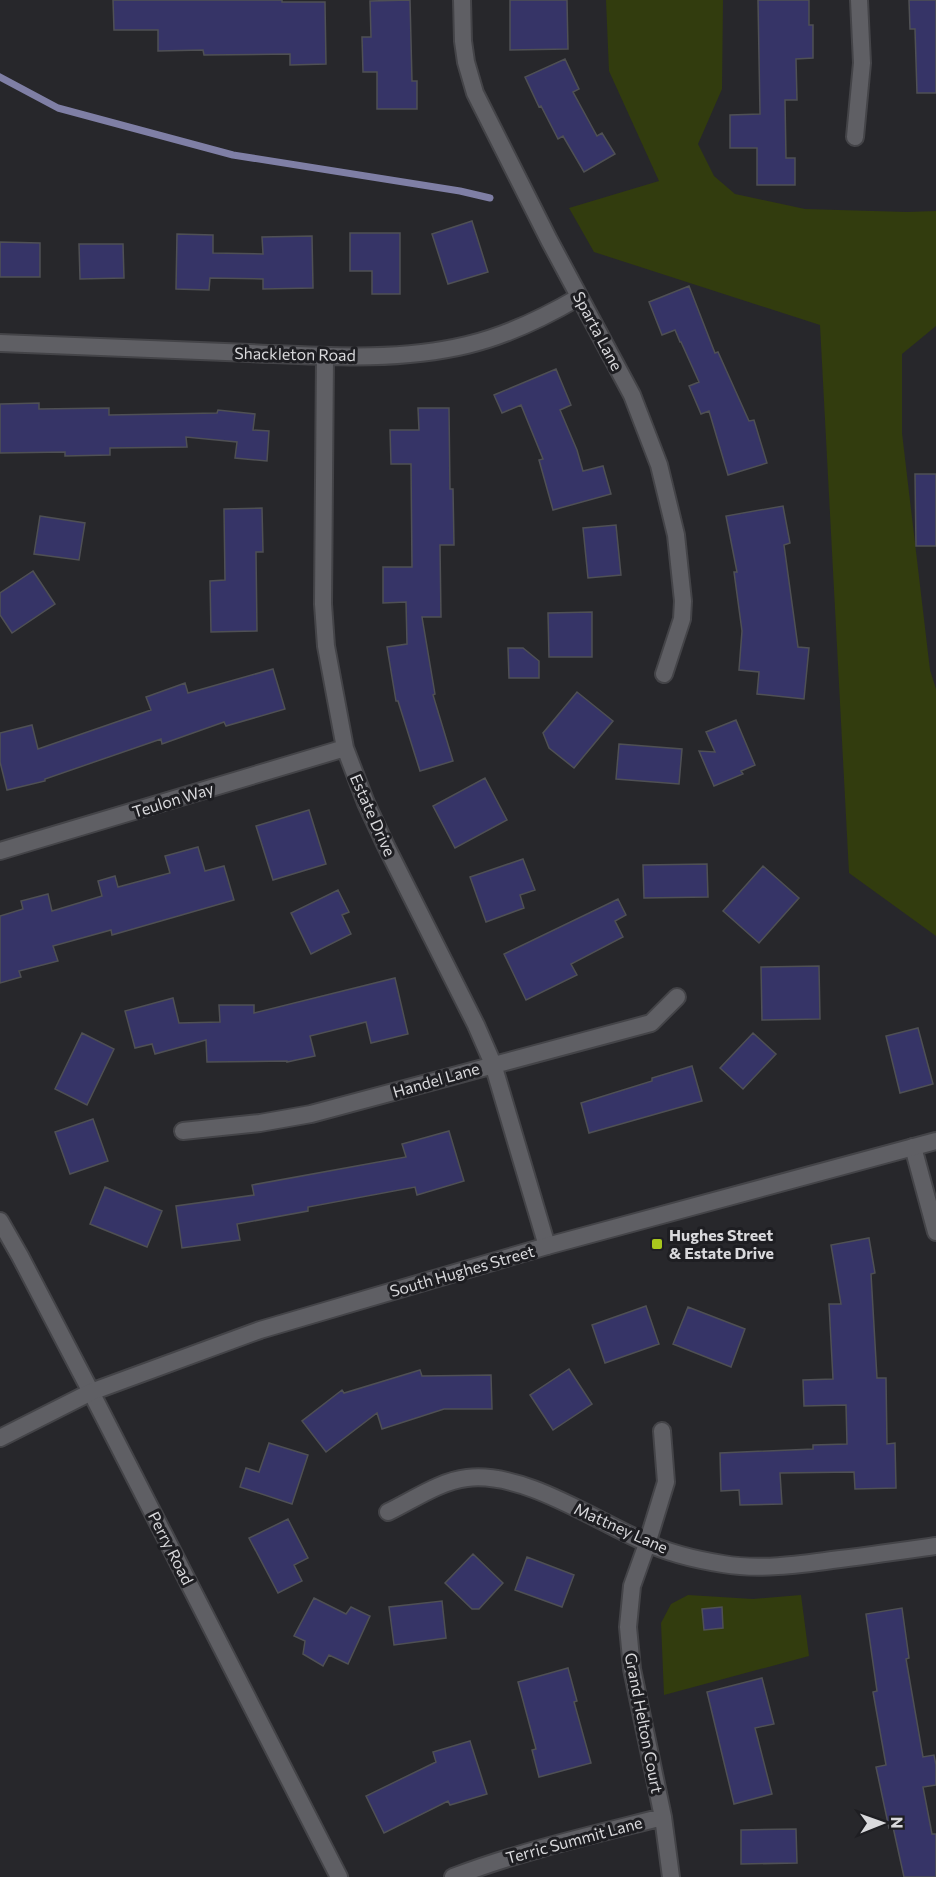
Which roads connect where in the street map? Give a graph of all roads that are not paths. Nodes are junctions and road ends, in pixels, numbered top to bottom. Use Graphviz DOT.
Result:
graph roads {
  1 [pos="462,0"];
  2 [pos="859,0"];
  3 [pos="855,137"];
  4 [pos="579,297"];
  5 [pos="0,343"];
  6 [pos="325,356"];
  7 [pos="664,675"];
  8 [pos="345,748"];
  9 [pos="0,851"];
  10 [pos="677,997"];
  11 [pos="492,1064"];
  12 [pos="183,1131"];
  13 [pos="936,1141"];
  14 [pos="914,1147"];
  15 [pos="0,1221"];
  16 [pos="936,1232"];
  17 [pos="547,1246"];
  18 [pos="91,1392"];
  19 [pos="662,1431"];
  20 [pos="0,1438"];
  21 [pos="388,1512"];
  22 [pos="647,1544"];
  23 [pos="936,1546"];
  24 [pos="663,1817"];
  25 [pos="339,1877"];
  26 [pos="453,1877"];
  27 [pos="672,1877"];
  1 -- 4 [label="street, Sparta Lane"];
  2 -- 3 [label="street"];
  4 -- 6 [label="street, Shackleton Road"];
  4 -- 7 [label="street, Sparta Lane"];
  5 -- 6 [label="street, Shackleton Road"];
  6 -- 8 [label="street, Estate Drive"];
  8 -- 9 [label="street, Teulon Way"];
  8 -- 11 [label="street, Estate Drive"];
  10 -- 11 [label="street, Handel Lane"];
  11 -- 12 [label="street, Handel Lane"];
  11 -- 17 [label="street, Estate Drive"];
  13 -- 14 [label="street, South Hughes Street"];
  14 -- 16 [label="street"];
  14 -- 17 [label="street, South Hughes Street"];
  15 -- 18 [label="street, Perry Road"];
  17 -- 18 [label="street, South Hughes Street"];
  18 -- 20 [label="street, South Hughes Street"];
  18 -- 25 [label="street, Perry Road"];
  19 -- 22 [label="street, Grand Helton Court"];
  21 -- 22 [label="street, Mattney Lane"];
  22 -- 23 [label="street, Mattney Lane"];
  22 -- 24 [label="street, Grand Helton Court"];
  24 -- 26 [label="street, Terric Summit Lane"];
  24 -- 27 [label="street, Grand Helton Court"];
}
